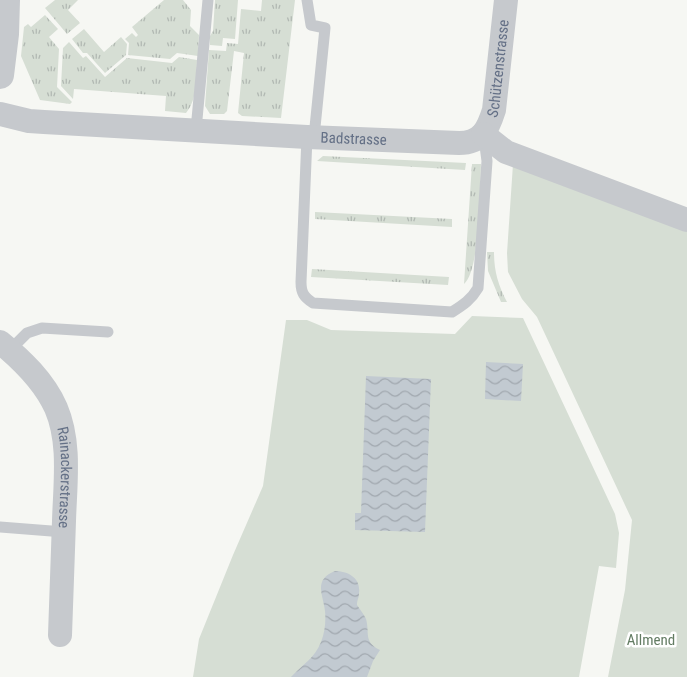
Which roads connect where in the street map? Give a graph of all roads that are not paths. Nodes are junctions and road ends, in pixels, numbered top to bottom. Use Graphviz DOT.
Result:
graph roads {
  1 [pos="6,0"];
  2 [pos="208,0"];
  3 [pos="307,0"];
  4 [pos="506,0"];
  5 [pos="0,75"];
  6 [pos="0,114"];
  7 [pos="196,130"];
  8 [pos="483,134"];
  9 [pos="311,137"];
  10 [pos="687,220"];
  11 [pos="108,332"];
  12 [pos="5,346"];
  13 [pos="0,528"];
  14 [pos="64,532"];
  15 [pos="60,635"];
  1 -- 5 [label="street"];
  2 -- 7 [label="lane"];
  3 -- 9 [label="lane"];
  4 -- 8 [label="street, Schützenstrasse"];
  6 -- 7 [label="street, Badstrasse"];
  7 -- 9 [label="street, Badstrasse"];
  8 -- 9 [label="street, Badstrasse"];
  8 -- 9 [label="lane"];
  8 -- 10 [label="street"];
  11 -- 12 [label="lane"];
  12 -- 14 [label="street, Rainackerstrasse"];
  13 -- 14 [label="lane"];
  14 -- 15 [label="street, Rainackerstrasse"];
}
